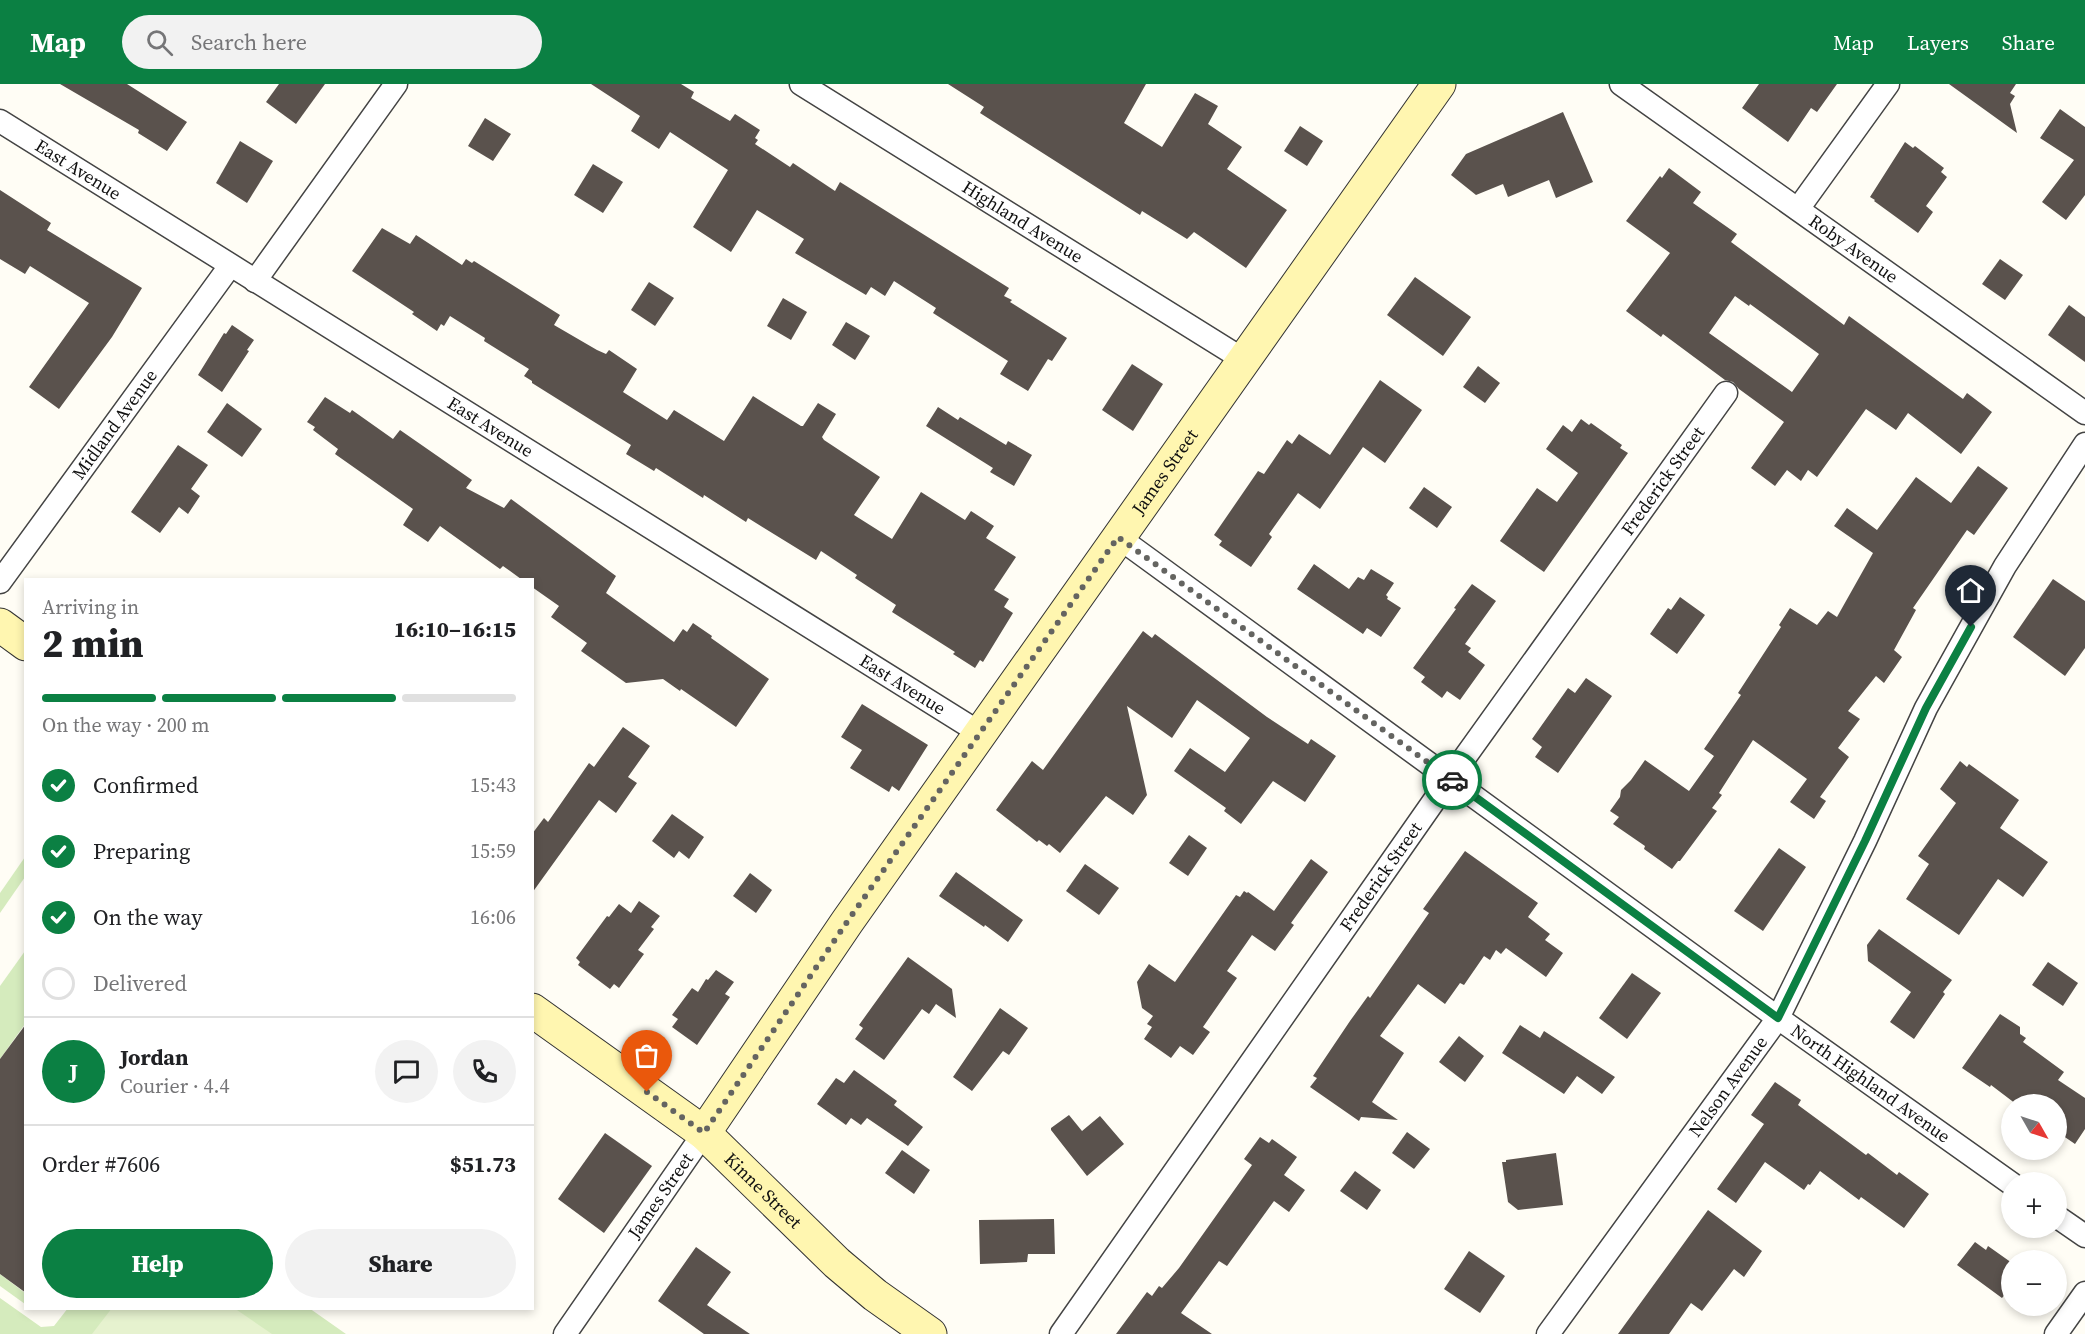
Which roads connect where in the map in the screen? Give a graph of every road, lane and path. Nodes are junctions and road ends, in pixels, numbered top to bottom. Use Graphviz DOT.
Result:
graph roads {
  1 [pos="396,84"];
  2 [pos="801,84"];
  3 [pos="1439,84"];
  4 [pos="1622,84"];
  5 [pos="1888,84"];
  6 [pos="0,121"];
  7 [pos="1798,208"];
  8 [pos="230,266"];
  9 [pos="255,281"];
  10 [pos="1244,360"];
  11 [pos="1726,393"];
  12 [pos="2085,413"];
  13 [pos="2085,444"];
  14 [pos="1118,537"];
  15 [pos="0,582"];
  16 [pos="0,625"];
  17 [pos="24,643"];
  18 [pos="980,733"];
  19 [pos="1450,778"];
  20 [pos="534,1011"];
  21 [pos="1778,1018"];
  22 [pos="704,1133"];
  23 [pos="2001,1176"];
  24 [pos="2067,1224"];
  25 [pos="2085,1236"];
  26 [pos="2085,1293"];
  27 [pos="565,1334"];
  28 [pos="930,1334"];
  29 [pos="1061,1334"];
  30 [pos="1548,1334"];
  31 [pos="2056,1334"];
  1 -- 9 [label="street"];
  2 -- 10 [label="street, Highland Avenue"];
  3 -- 10 [label="street, James Street"];
  4 -- 7 [label="street, Roby Avenue"];
  5 -- 7 [label="street"];
  6 -- 8 [label="street, East Avenue"];
  7 -- 12 [label="street, Roby Avenue"];
  8 -- 9 [label="street, East Avenue"];
  8 -- 15 [label="street, Midland Avenue"];
  9 -- 18 [label="street, East Avenue"];
  10 -- 14 [label="street, James Street"];
  11 -- 19 [label="street, Frederick Street"];
  13 -- 21 [label="street, Nelson Avenue"];
  14 -- 18 [label="street, James Street"];
  14 -- 19 [label="street, North Highland Avenue"];
  16 -- 17 [label="street"];
  18 -- 22 [label="street, James Street"];
  19 -- 21 [label="street, North Highland Avenue"];
  19 -- 29 [label="street, Frederick Street"];
  20 -- 22 [label="street, Kinne Street"];
  21 -- 23 [label="street, North Highland Avenue"];
  21 -- 30 [label="street, Nelson Avenue"];
  22 -- 27 [label="street, James Street"];
  22 -- 28 [label="street, Kinne Street"];
  24 -- 25 [label="street"];
  26 -- 31 [label="street"];
}
